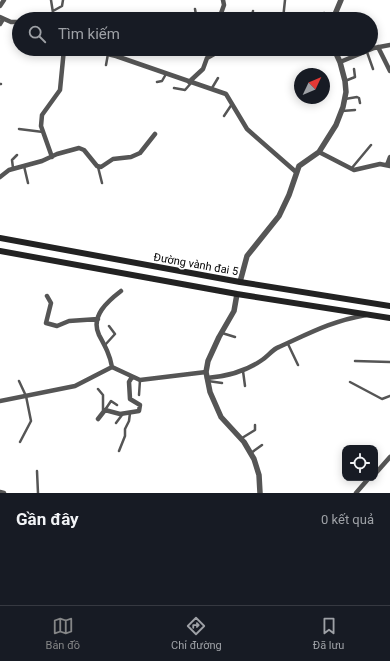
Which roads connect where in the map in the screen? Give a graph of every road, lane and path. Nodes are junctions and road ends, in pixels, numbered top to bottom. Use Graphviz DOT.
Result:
graph roads {
  1 [pos="4,0"];
  2 [pos="51,0"];
  3 [pos="63,0"];
  4 [pos="223,0"];
  5 [pos="285,0"];
  6 [pos="341,0"];
  7 [pos="0,6"];
  8 [pos="195,9"];
  9 [pos="53,11"];
  10 [pos="196,12"];
  11 [pos="222,12"];
  12 [pos="284,12"];
  13 [pos="336,12"];
  14 [pos="2,18"];
  15 [pos="12,22"];
  16 [pos="0,24"];
  17 [pos="390,45"];
  18 [pos="378,47"];
  19 [pos="63,56"];
  20 [pos="107,56"];
  21 [pos="118,56"];
  22 [pos="211,56"];
  23 [pos="337,56"];
  24 [pos="354,56"];
  25 [pos="368,56"];
  26 [pos="340,62"];
  27 [pos="106,65"];
  28 [pos="354,69"];
  29 [pos="373,69"];
  30 [pos="390,71"];
  31 [pos="166,74"];
  32 [pos="218,78"];
  33 [pos="345,81"];
  34 [pos="157,82"];
  35 [pos="190,82"];
  36 [pos="174,88"];
  37 [pos="212,88"];
  38 [pos="345,99"];
  39 [pos="232,103"];
  40 [pos="360,103"];
  41 [pos="355,110"];
  42 [pos="342,111"];
  43 [pos="224,116"];
  44 [pos="19,129"];
  45 [pos="44,132"];
  46 [pos="155,134"];
  47 [pos="371,145"];
  48 [pos="319,152"];
  49 [pos="17,155"];
  50 [pos="52,156"];
  51 [pos="390,157"];
  52 [pos="389,165"];
  53 [pos="24,166"];
  54 [pos="98,167"];
  55 [pos="13,169"];
  56 [pos="351,169"];
  57 [pos="296,172"];
  58 [pos="0,177"];
  59 [pos="102,182"];
  60 [pos="28,183"];
  61 [pos="0,238"];
  62 [pos="0,251"];
  63 [pos="240,282"];
  64 [pos="121,291"];
  65 [pos="237,294"];
  66 [pos="47,296"];
  67 [pos="390,306"];
  68 [pos="370,315"];
  69 [pos="390,318"];
  70 [pos="98,319"];
  71 [pos="109,326"];
  72 [pos="221,333"];
  73 [pos="235,337"];
  74 [pos="288,344"];
  75 [pos="105,345"];
  76 [pos="355,361"];
  77 [pos="390,362"];
  78 [pos="298,365"];
  79 [pos="112,367"];
  80 [pos="243,370"];
  81 [pos="132,377"];
  82 [pos="207,377"];
  83 [pos="140,380"];
  84 [pos="19,381"];
  85 [pos="222,382"];
  86 [pos="350,382"];
  87 [pos="245,386"];
  88 [pos="98,389"];
  89 [pos="139,394"];
  90 [pos="26,396"];
  91 [pos="390,396"];
  92 [pos="0,401"];
  93 [pos="117,405"];
  94 [pos="104,411"];
  95 [pos="130,412"];
  96 [pos="122,414"];
  97 [pos="98,419"];
  98 [pos="116,423"];
  99 [pos="255,425"];
  100 [pos="241,439"];
  101 [pos="20,442"];
  102 [pos="262,445"];
  103 [pos="119,451"];
  104 [pos="251,454"];
  105 [pos="390,457"];
  106 [pos="37,471"];
  107 [pos="378,471"];
  108 [pos="366,481"];
  109 [pos="0,492"];
  110 [pos="258,492"];
  111 [pos="4,493"];
  112 [pos="38,493"];
  113 [pos="356,493"];
  1 -- 7 [label="street"];
  2 -- 9 [label="lane"];
  3 -- 9 [label="lane"];
  4 -- 11 [label="street"];
  5 -- 12 [label="lane"];
  6 -- 13 [label="street"];
  8 -- 10 [label="lane"];
  14 -- 15 [label="street"];
  14 -- 16 [label="street"];
  17 -- 18 [label="street"];
  18 -- 30 [label="street"];
  19 -- 45 [label="street"];
  20 -- 27 [label="lane"];
  21 -- 31 [label="street"];
  22 -- 35 [label="street"];
  23 -- 26 [label="street"];
  24 -- 26 [label="street"];
  25 -- 29 [label="lane"];
  26 -- 33 [label="street"];
  28 -- 33 [label="lane"];
  31 -- 34 [label="lane"];
  31 -- 35 [label="street"];
  32 -- 37 [label="lane"];
  33 -- 38 [label="street"];
  35 -- 36 [label="lane"];
  35 -- 37 [label="street"];
  37 -- 39 [label="street"];
  38 -- 40 [label="lane"];
  38 -- 42 [label="street"];
  39 -- 43 [label="lane"];
  39 -- 57 [label="street"];
  41 -- 42 [label="lane"];
  42 -- 48 [label="street"];
  44 -- 45 [label="lane"];
  45 -- 50 [label="street"];
  46 -- 54 [label="street"];
  47 -- 56 [label="lane"];
  48 -- 56 [label="street"];
  48 -- 57 [label="street"];
  49 -- 55 [label="lane"];
  50 -- 53 [label="street"];
  50 -- 54 [label="street"];
  51 -- 52 [label="street"];
  52 -- 56 [label="street"];
  53 -- 55 [label="street"];
  53 -- 60 [label="lane"];
  54 -- 59 [label="lane"];
  55 -- 58 [label="street"];
  57 -- 63 [label="street"];
  61 -- 63 [label="main road, Đường vành đai 5"];
  62 -- 65 [label="main road, Đường vành đai 5"];
  63 -- 65 [label="main road"];
  63 -- 67 [label="main road, Đường vành đai 5"];
  64 -- 70 [label="street"];
  65 -- 68 [label="main road, Đường vành đai 5"];
  65 -- 72 [label="street"];
  66 -- 70 [label="street"];
  68 -- 69 [label="main road, Đường vành đai 5"];
  68 -- 74 [label="street"];
  70 -- 75 [label="street"];
  71 -- 75 [label="lane"];
  72 -- 73 [label="lane"];
  72 -- 82 [label="street"];
  74 -- 78 [label="lane"];
  74 -- 80 [label="street"];
  75 -- 79 [label="street"];
  76 -- 77 [label="lane"];
  79 -- 81 [label="street"];
  79 -- 90 [label="street"];
  80 -- 82 [label="street"];
  80 -- 87 [label="lane"];
  81 -- 83 [label="street"];
  81 -- 95 [label="street"];
  82 -- 83 [label="street"];
  82 -- 85 [label="lane"];
  82 -- 100 [label="street"];
  83 -- 89 [label="lane"];
  84 -- 90 [label="lane"];
  86 -- 91 [label="lane"];
  88 -- 94 [label="lane"];
  90 -- 92 [label="street"];
  90 -- 101 [label="lane"];
  93 -- 94 [label="lane"];
  94 -- 96 [label="street"];
  94 -- 97 [label="street"];
  95 -- 96 [label="street"];
  95 -- 103 [label="lane"];
  96 -- 98 [label="lane"];
  99 -- 100 [label="lane"];
  100 -- 104 [label="street"];
  102 -- 104 [label="lane"];
  104 -- 110 [label="street"];
  105 -- 107 [label="street"];
  106 -- 112 [label="lane"];
  108 -- 113 [label="street"];
  109 -- 111 [label="street"];
}
